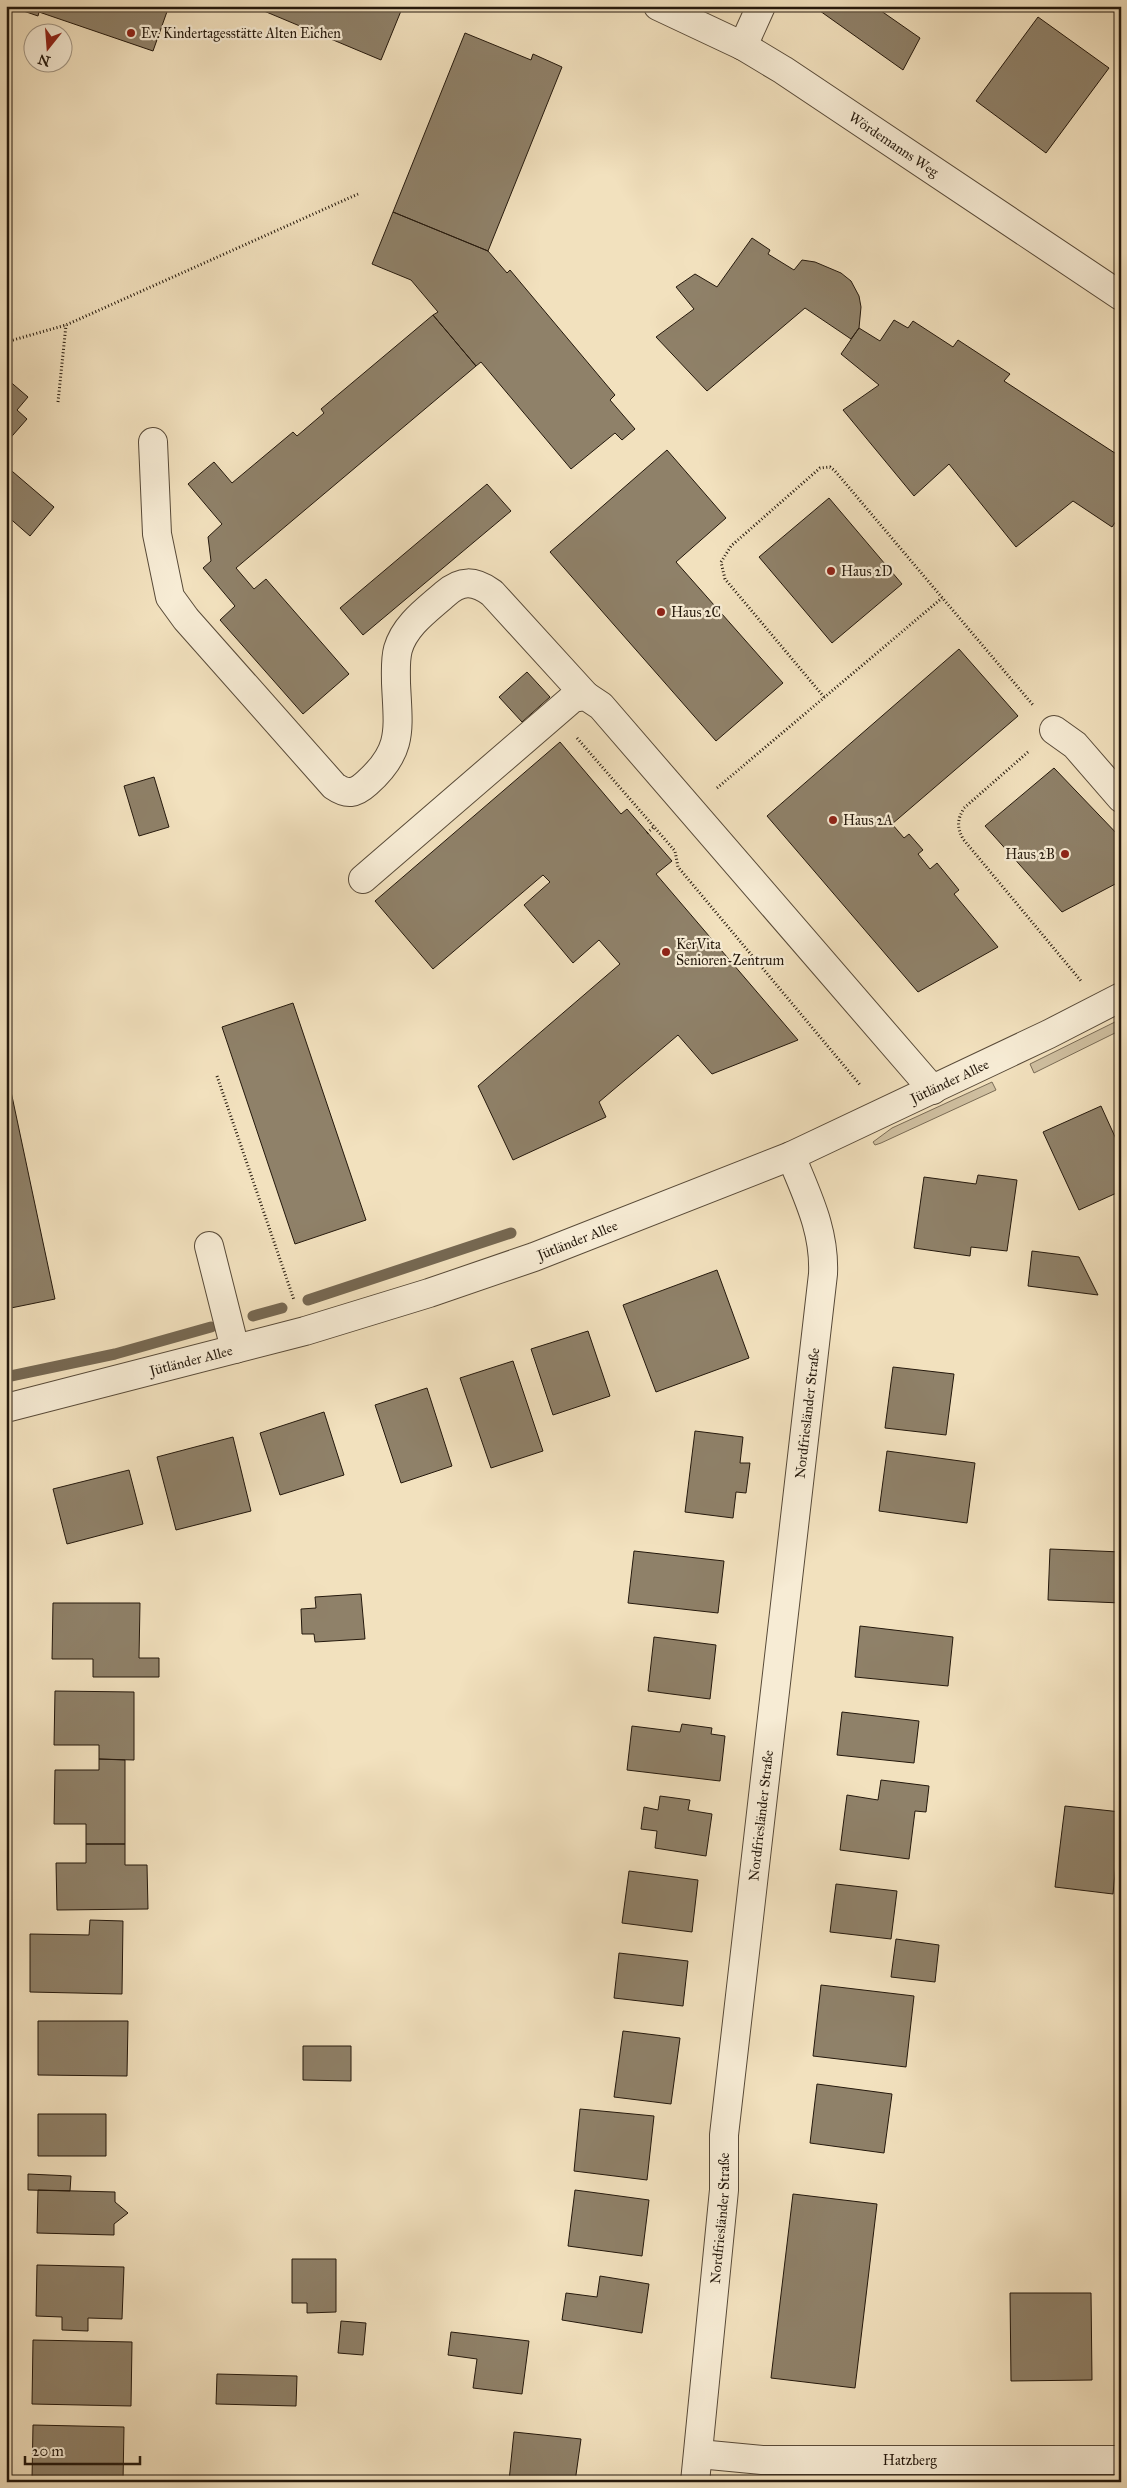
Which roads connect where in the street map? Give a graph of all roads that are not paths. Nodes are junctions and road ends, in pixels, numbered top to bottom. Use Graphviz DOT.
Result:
graph roads {
  1 [pos="658,6"];
  2 [pos="761,6"];
  3 [pos="743,46"];
  4 [pos="1121,296"];
  5 [pos="153,442"];
  6 [pos="586,696"];
  7 [pos="1054,730"];
  8 [pos="1121,798"];
  9 [pos="363,879"];
  10 [pos="1112,1001"];
  11 [pos="933,1090"];
  12 [pos="791,1156"];
  13 [pos="209,1246"];
  14 [pos="235,1349"];
  15 [pos="6,1408"];
  16 [pos="699,2454"];
  17 [pos="1121,2460"];
  18 [pos="695,2482"];
  1 -- 3 [label="street, Wördemanns Weg"];
  2 -- 3 [label="street"];
  3 -- 4 [label="street, Wördemanns Weg"];
  5 -- 6 [label="street"];
  6 -- 9 [label="street"];
  6 -- 11 [label="street"];
  7 -- 8 [label="street"];
  10 -- 11 [label="street, Jütländer Allee"];
  11 -- 12 [label="street, Jütländer Allee"];
  12 -- 14 [label="street, Jütländer Allee"];
  12 -- 16 [label="street, Nordfriesländer Straße"];
  13 -- 14 [label="street"];
  14 -- 15 [label="street, Jütländer Allee"];
  16 -- 17 [label="street, Hatzberg"];
  16 -- 18 [label="street, Nordfriesländer Straße"];
}
